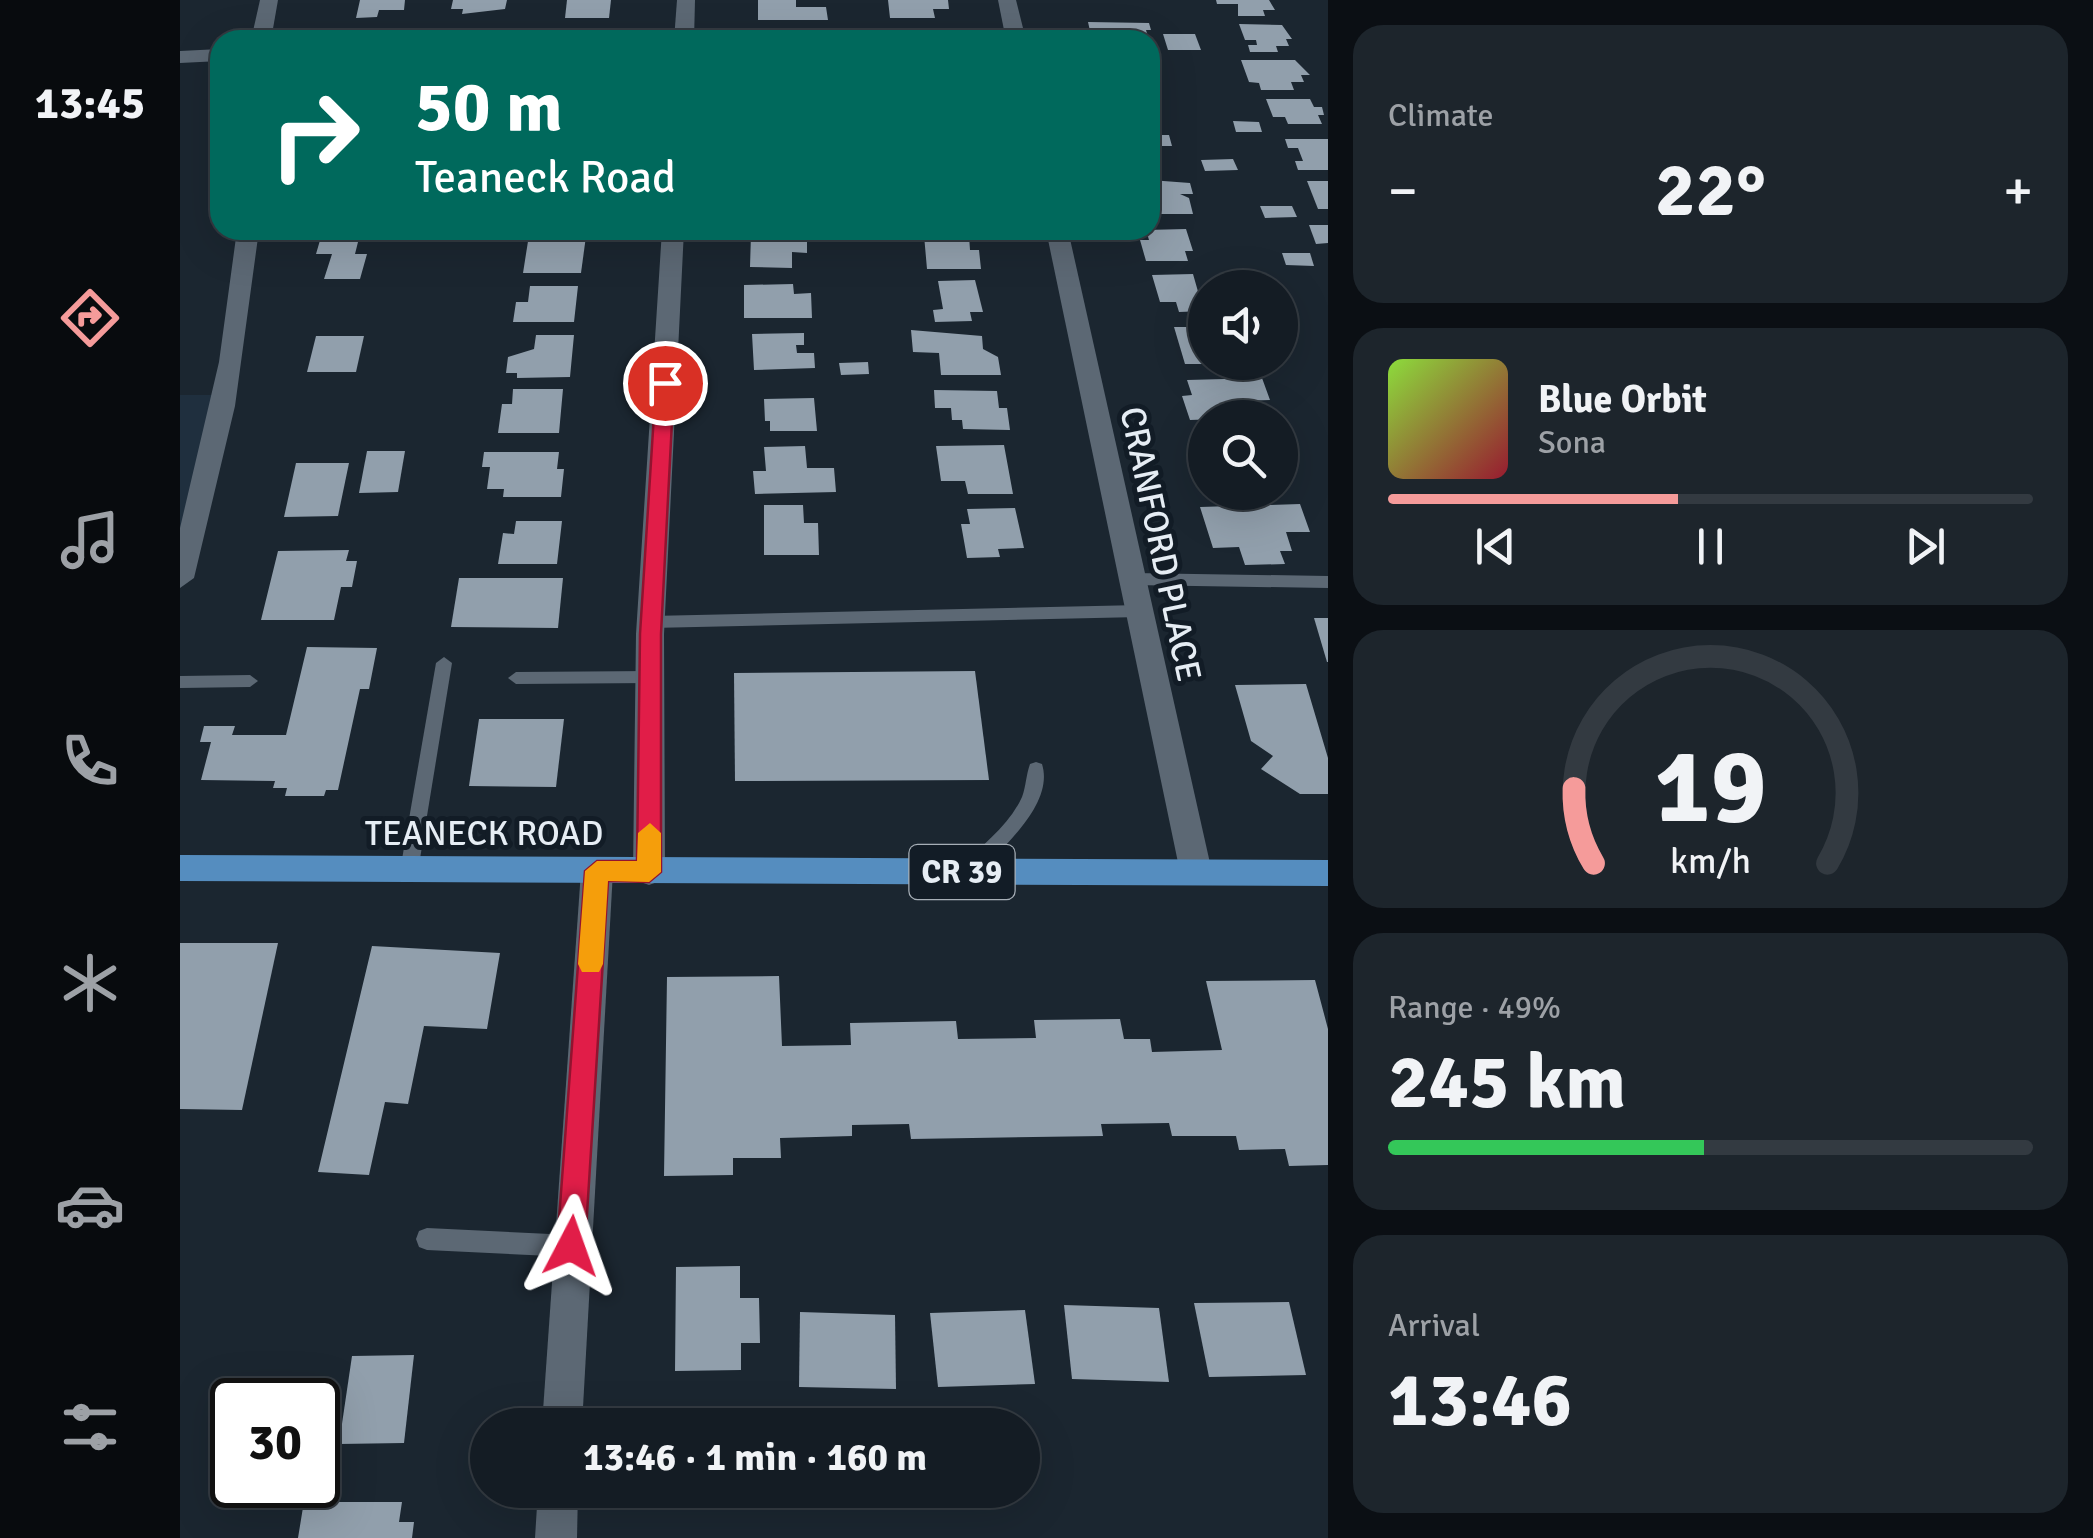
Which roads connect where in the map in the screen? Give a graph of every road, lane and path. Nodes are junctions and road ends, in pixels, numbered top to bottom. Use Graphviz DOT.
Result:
graph roads {
  1 [pos="268,0"];
  2 [pos="686,0"];
  3 [pos="1007,0"];
  4 [pos="263,30"];
  5 [pos="684,30"];
  6 [pos="1014,30"];
  7 [pos="210,56"];
  8 [pos="180,58"];
  9 [pos="247,240"];
  10 [pos="672,240"];
  11 [pos="1059,240"];
  12 [pos="180,578"];
  13 [pos="1133,579"];
  14 [pos="1328,582"];
  15 [pos="1140,611"];
  16 [pos="651,622"];
  17 [pos="444,663"];
  18 [pos="652,676"];
  19 [pos="516,678"];
  20 [pos="250,681"];
  21 [pos="180,682"];
  22 [pos="1036,769"];
  23 [pos="180,868"];
  24 [pos="409,871"];
  25 [pos="597,871"];
  26 [pos="649,872"];
  27 [pos="967,872"];
  28 [pos="1196,872"];
  29 [pos="1327,877"];
  30 [pos="427,1239"];
  31 [pos="571,1246"];
  32 [pos="563,1408"];
  33 [pos="557,1508"];
  34 [pos="556,1538"];
  1 -- 4 [label="street"];
  2 -- 5 [label="street"];
  3 -- 6 [label="street"];
  7 -- 8 [label="street"];
  9 -- 12 [label="street"];
  10 -- 16 [label="street"];
  11 -- 13 [label="street, CRANFORD PLACE"];
  13 -- 14 [label="lane"];
  13 -- 15 [label="street, CRANFORD PLACE"];
  15 -- 16 [label="lane"];
  15 -- 28 [label="street, CRANFORD PLACE"];
  16 -- 18 [label="street"];
  17 -- 24 [label="lane"];
  18 -- 19 [label="lane"];
  18 -- 26 [label="street"];
  20 -- 21 [label="lane"];
  22 -- 27 [label="lane"];
  23 -- 24 [label="main road, TEANECK ROAD / CR 39"];
  24 -- 25 [label="main road, TEANECK ROAD / CR 39"];
  25 -- 26 [label="main road, TEANECK ROAD / CR 39"];
  25 -- 31 [label="street"];
  26 -- 27 [label="main road, TEANECK ROAD / CR 39"];
  27 -- 28 [label="main road, TEANECK ROAD / CR 39"];
  28 -- 29 [label="main road, TEANECK ROAD / CR 39"];
  30 -- 31 [label="lane"];
  31 -- 32 [label="street"];
  33 -- 34 [label="street"];
}
